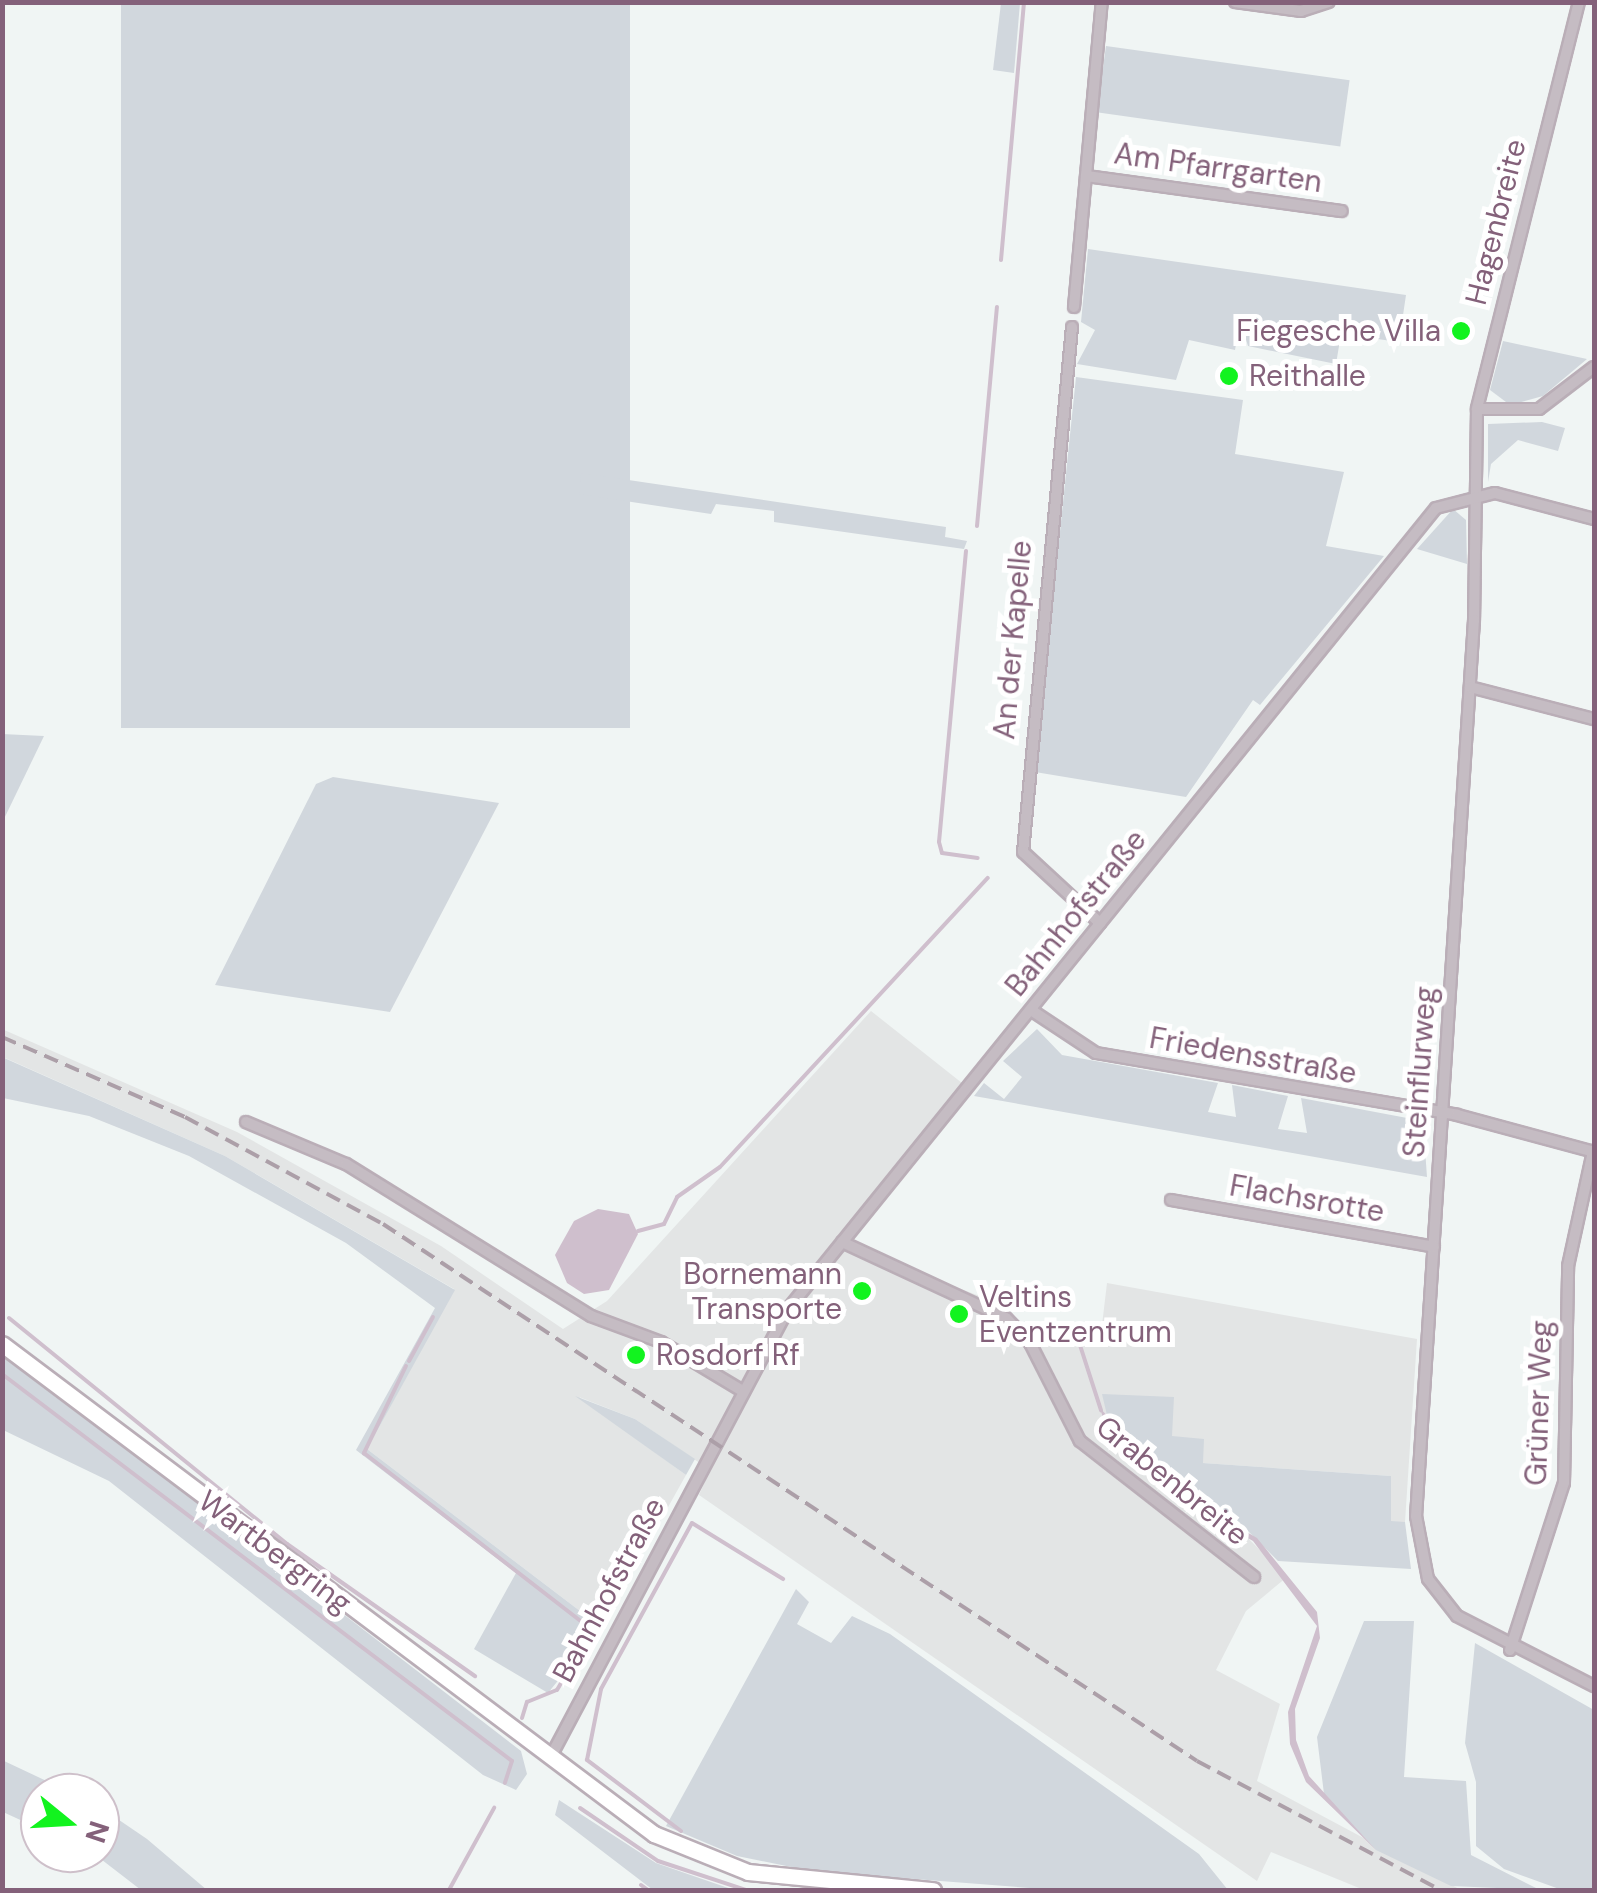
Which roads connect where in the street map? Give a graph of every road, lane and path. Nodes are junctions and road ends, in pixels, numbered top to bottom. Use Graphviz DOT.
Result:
graph roads {
  1 [pos="1102,2"];
  2 [pos="1235,2"];
  3 [pos="1329,2"];
  4 [pos="1579,2"];
  5 [pos="1086,176"];
  6 [pos="1342,211"];
  7 [pos="1074,307"];
  8 [pos="1072,327"];
  9 [pos="1594,366"];
  10 [pos="1477,408"];
  11 [pos="1475,457"];
  12 [pos="1475,497"];
  13 [pos="1594,519"];
  14 [pos="1470,688"];
  15 [pos="1594,719"];
  16 [pos="1100,922"];
  17 [pos="1031,1010"];
  18 [pos="1442,1114"];
  19 [pos="246,1122"];
  20 [pos="1594,1151"];
  21 [pos="1171,1200"];
  22 [pos="842,1242"];
  23 [pos="1434,1247"];
  24 [pos="2,1344"];
  25 [pos="741,1390"];
  26 [pos="1254,1577"];
  27 [pos="1510,1650"];
  28 [pos="1594,1686"];
  29 [pos="548,1760"];
  30 [pos="933,1890"];
  1 -- 5 [label="street"];
  2 -- 3 [label="street"];
  4 -- 10 [label="street, Hagenbreite"];
  5 -- 6 [label="street, Am Pfarrgarten"];
  5 -- 7 [label="street"];
  8 -- 16 [label="street, An der Kapelle"];
  9 -- 10 [label="street"];
  10 -- 11 [label="street, Hagenbreite"];
  11 -- 12 [label="street, Steinflurweg"];
  12 -- 13 [label="street"];
  12 -- 14 [label="street, Steinflurweg"];
  12 -- 16 [label="street, Bahnhofstraße"];
  14 -- 15 [label="street"];
  14 -- 18 [label="street, Steinflurweg"];
  16 -- 17 [label="street, Bahnhofstraße"];
  17 -- 18 [label="street, Friedensstraße"];
  17 -- 22 [label="street, Bahnhofstraße"];
  18 -- 20 [label="street, Friedensstraße"];
  18 -- 23 [label="street, Steinflurweg"];
  19 -- 25 [label="street"];
  20 -- 27 [label="street, Grüner Weg"];
  21 -- 23 [label="street, Flachsrotte"];
  22 -- 25 [label="street, Bahnhofstraße"];
  22 -- 26 [label="street, Grabenbreite"];
  23 -- 27 [label="street, Steinflurweg"];
  24 -- 29 [label="main road, Wartbergring"];
  25 -- 29 [label="street, Bahnhofstraße"];
  27 -- 28 [label="street, Steinflurweg"];
  29 -- 30 [label="main road, Wartbergring"];
}
